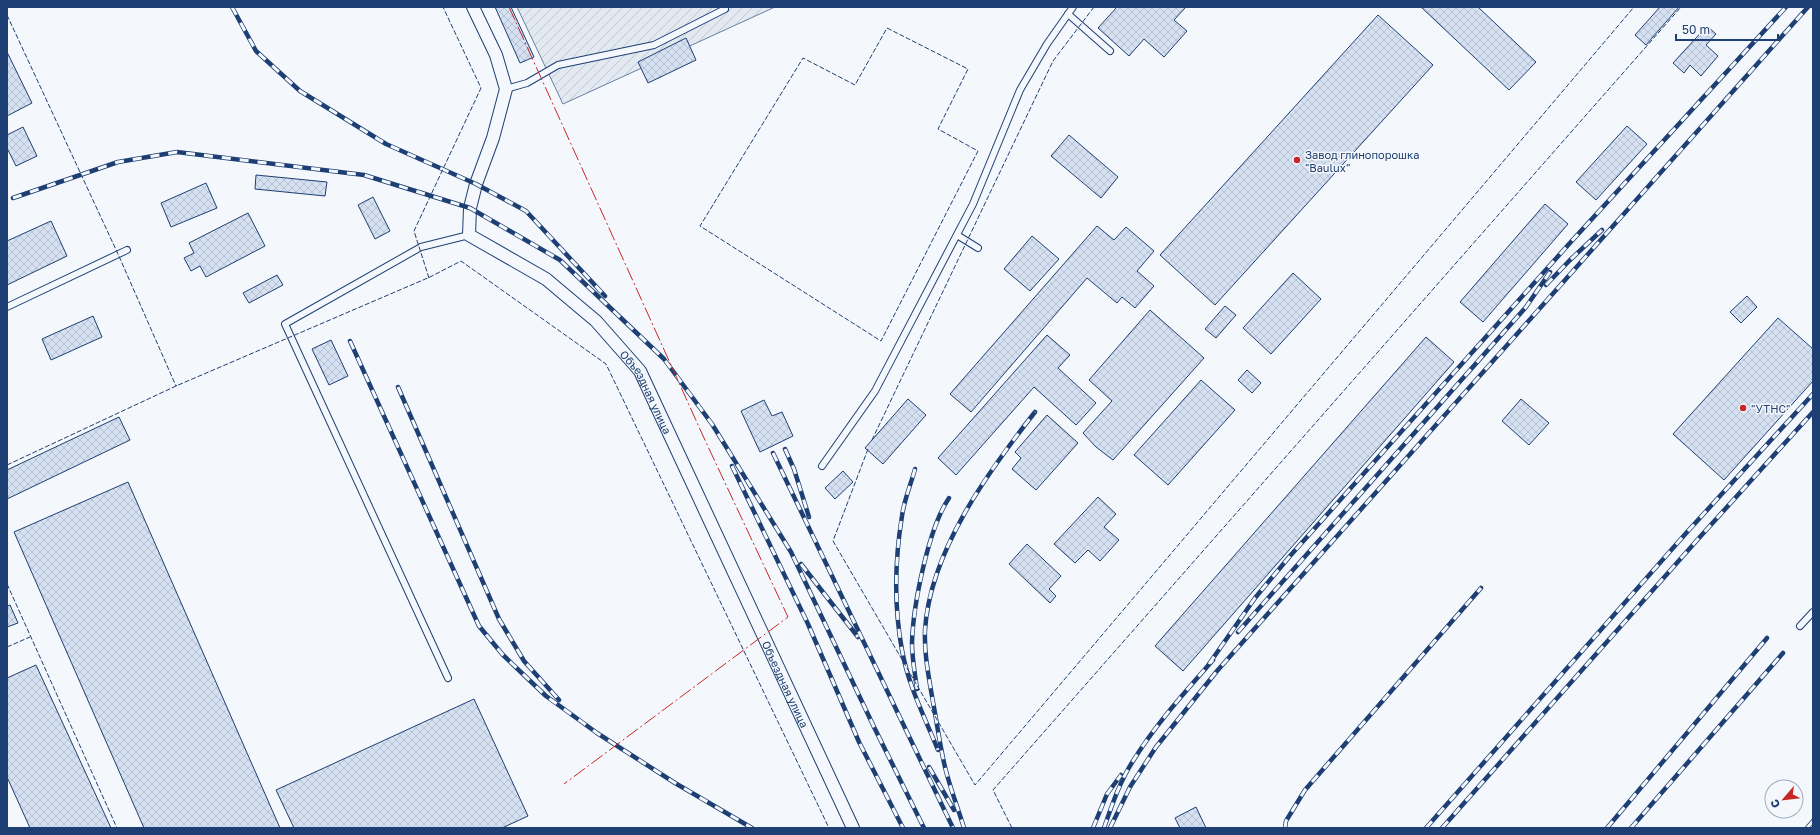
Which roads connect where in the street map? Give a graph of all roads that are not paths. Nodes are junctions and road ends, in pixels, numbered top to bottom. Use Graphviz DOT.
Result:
graph roads {
  1 [pos="473,7"];
  2 [pos="1073,7"];
  3 [pos="725,9"];
  4 [pos="1068,14"];
  5 [pos="1110,51"];
  6 [pos="506,89"];
  7 [pos="469,235"];
  8 [pos="957,236"];
  9 [pos="978,248"];
  10 [pos="127,250"];
  11 [pos="7,307"];
  12 [pos="822,466"];
  13 [pos="1813,612"];
  14 [pos="1800,626"];
  15 [pos="448,678"];
  16 [pos="853,828"];
  1 -- 6 [label="street"];
  2 -- 4 [label="lane"];
  3 -- 6 [label="lane"];
  4 -- 5 [label="lane"];
  4 -- 8 [label="lane"];
  6 -- 7 [label="street"];
  7 -- 15 [label="lane"];
  7 -- 16 [label="street, Объездная улица"];
  8 -- 9 [label="lane"];
  8 -- 12 [label="lane"];
  10 -- 11 [label="lane"];
  13 -- 14 [label="lane"];
}
